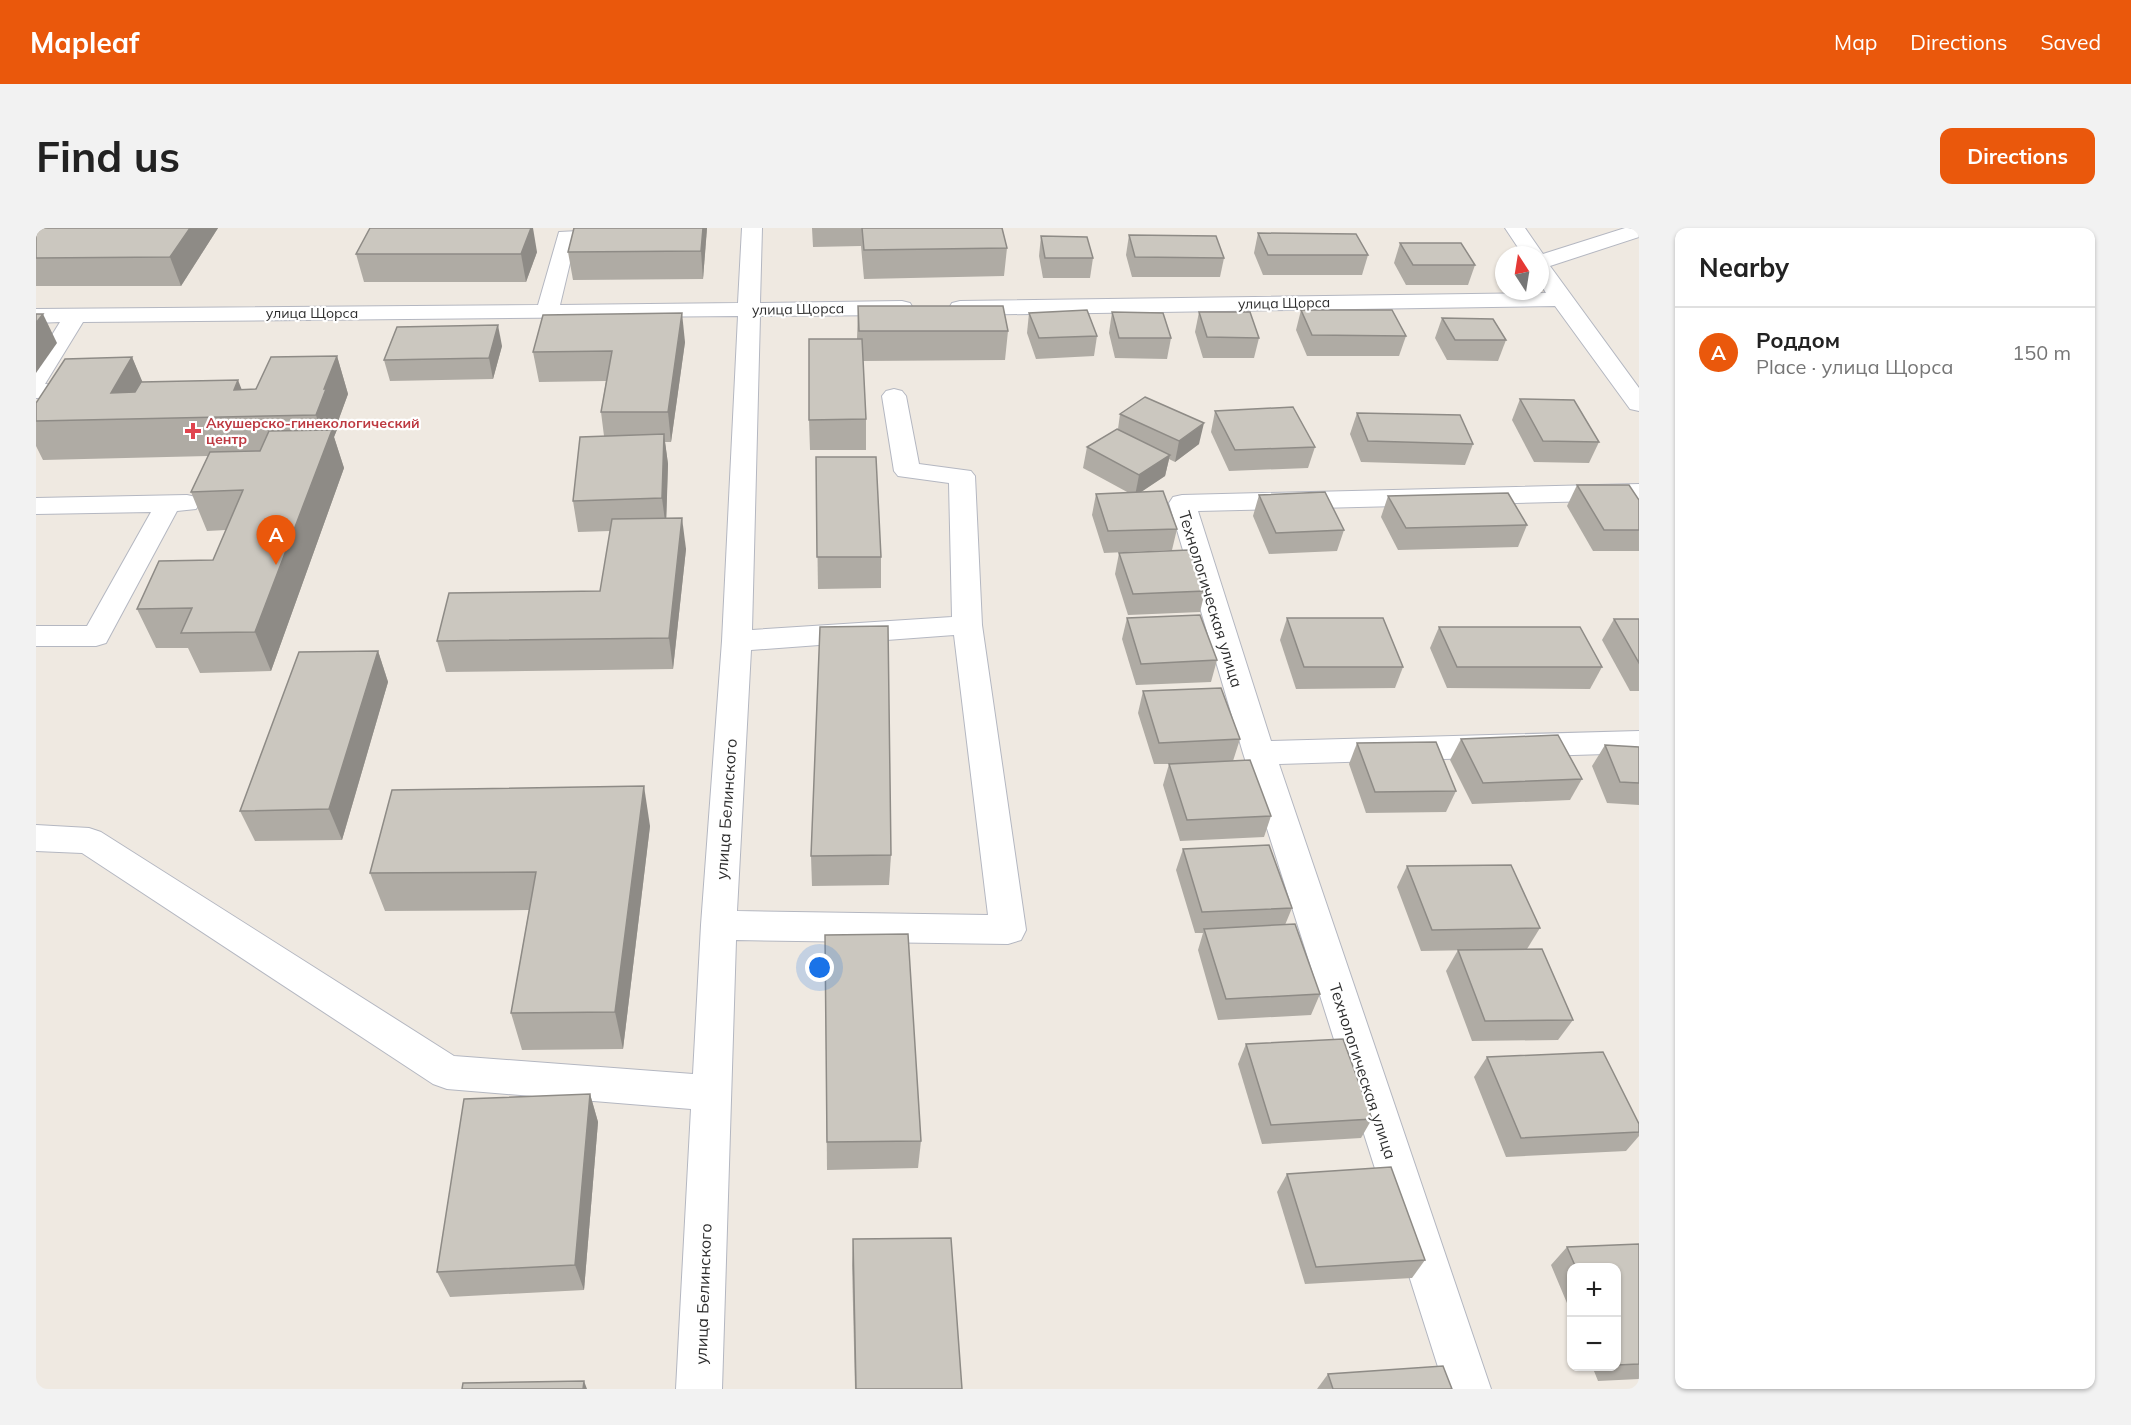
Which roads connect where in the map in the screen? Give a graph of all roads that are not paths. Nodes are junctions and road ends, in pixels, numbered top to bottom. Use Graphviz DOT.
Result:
graph roads {
  1 [pos="628,228"];
  2 [pos="752,228"];
  3 [pos="1515,228"];
  4 [pos="1639,230"];
  5 [pos="1527,246"];
  6 [pos="1549,259"];
  7 [pos="1549,281"];
  8 [pos="1561,299"];
  9 [pos="748,310"];
  10 [pos="547,312"];
  11 [pos="76,315"];
  12 [pos="36,316"];
  13 [pos="36,380"];
  14 [pos="36,391"];
  15 [pos="106,392"];
  16 [pos="894,396"];
  17 [pos="1639,404"];
  18 [pos="1639,492"];
  19 [pos="36,506"];
  20 [pos="967,625"];
  21 [pos="36,636"];
  22 [pos="737,641"];
  23 [pos="1639,742"];
  24 [pos="1259,753"];
  25 [pos="36,838"];
  26 [pos="719,925"];
  27 [pos="712,1093"];
  28 [pos="699,1389"];
  29 [pos="1468,1389"];
  1 -- 10 [label="street"];
  2 -- 9 [label="street, улица Белинского"];
  3 -- 5 [label="street"];
  4 -- 6 [label="street"];
  7 -- 8 [label="street"];
  8 -- 9 [label="street, улица Щорса"];
  8 -- 17 [label="street"];
  9 -- 10 [label="street, улица Щорса"];
  9 -- 22 [label="street, улица Белинского"];
  10 -- 11 [label="street, улица Щорса"];
  11 -- 12 [label="street, улица Щорса"];
  11 -- 13 [label="street"];
  14 -- 15 [label="street"];
  16 -- 20 [label="street"];
  18 -- 24 [label="street, Технологическая улица"];
  19 -- 21 [label="street"];
  20 -- 22 [label="street"];
  20 -- 26 [label="street"];
  22 -- 26 [label="street, улица Белинского"];
  23 -- 24 [label="street"];
  24 -- 29 [label="street, Технологическая улица"];
  25 -- 27 [label="street"];
  26 -- 27 [label="street, улица Белинского"];
  27 -- 28 [label="street, улица Белинского"];
}
